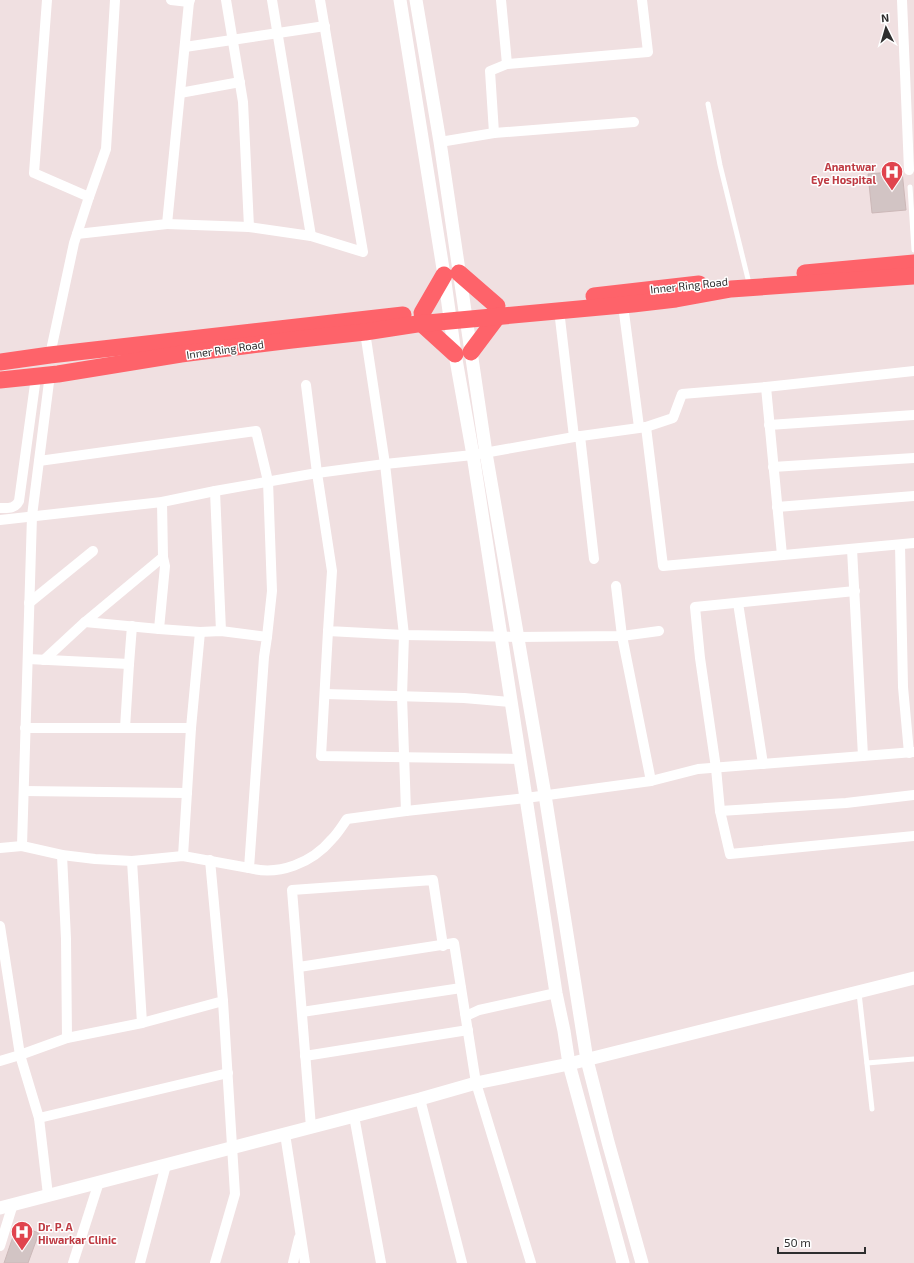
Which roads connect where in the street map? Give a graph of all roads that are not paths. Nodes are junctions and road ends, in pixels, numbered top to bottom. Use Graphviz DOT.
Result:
graph roads {
  1 [pos="47,0"];
  2 [pos="115,0"];
  3 [pos="171,0"];
  4 [pos="226,0"];
  5 [pos="272,0"];
  6 [pos="320,0"];
  7 [pos="400,0"];
  8 [pos="416,0"];
  9 [pos="501,0"];
  10 [pos="642,0"];
  11 [pos="902,0"];
  12 [pos="190,1"];
  13 [pos="324,26"];
  14 [pos="277,33"];
  15 [pos="233,40"];
  16 [pos="185,47"];
  17 [pos="507,64"];
  18 [pos="240,82"];
  19 [pos="180,93"];
  20 [pos="708,104"];
  21 [pos="634,122"];
  22 [pos="494,133"];
  23 [pos="440,142"];
  24 [pos="909,170"];
  25 [pos="910,187"];
  26 [pos="89,197"];
  27 [pos="166,224"];
  28 [pos="249,227"];
  29 [pos="77,234"];
  30 [pos="311,236"];
  31 [pos="914,250"];
  32 [pos="914,262"];
  33 [pos="452,274"];
  34 [pos="914,276"];
  35 [pos="748,279"];
  36 [pos="623,304"];
  37 [pos="559,310"];
  38 [pos="498,311"];
  39 [pos="457,314"];
  40 [pos="422,318"];
  41 [pos="365,332"];
  42 [pos="463,353"];
  43 [pos="50,355"];
  44 [pos="0,362"];
  45 [pos="914,371"];
  46 [pos="43,375"];
  47 [pos="0,380"];
  48 [pos="306,385"];
  49 [pos="766,387"];
  50 [pos="914,415"];
  51 [pos="769,425"];
  52 [pos="642,427"];
  53 [pos="577,436"];
  54 [pos="486,453"];
  55 [pos="473,455"];
  56 [pos="914,458"];
  57 [pos="39,462"];
  58 [pos="385,464"];
  59 [pos="773,467"];
  60 [pos="317,473"];
  61 [pos="268,481"];
  62 [pos="215,491"];
  63 [pos="914,496"];
  64 [pos="162,502"];
  65 [pos="777,507"];
  66 [pos="0,508"];
  67 [pos="32,516"];
  68 [pos="0,520"];
  69 [pos="914,543"];
  70 [pos="900,545"];
  71 [pos="852,549"];
  72 [pos="93,551"];
  73 [pos="782,555"];
  74 [pos="163,558"];
  75 [pos="594,559"];
  76 [pos="616,586"];
  77 [pos="854,591"];
  78 [pos="29,603"];
  79 [pos="738,603"];
  80 [pos="85,622"];
  81 [pos="132,626"];
  82 [pos="160,629"];
  83 [pos="221,631"];
  84 [pos="328,631"];
  85 [pos="659,631"];
  86 [pos="200,632"];
  87 [pos="404,635"];
  88 [pos="622,636"];
  89 [pos="267,637"];
  90 [pos="501,637"];
  91 [pos="518,637"];
  92 [pos="28,659"];
  93 [pos="44,660"];
  94 [pos="129,664"];
  95 [pos="325,694"];
  96 [pos="402,696"];
  97 [pos="512,702"];
  98 [pos="25,728"];
  99 [pos="125,728"];
  100 [pos="191,728"];
  101 [pos="912,752"];
  102 [pos="863,756"];
  103 [pos="405,757"];
  104 [pos="520,759"];
  105 [pos="763,764"];
  106 [pos="716,768"];
  107 [pos="651,781"];
  108 [pos="24,791"];
  109 [pos="187,794"];
  110 [pos="546,795"];
  111 [pos="914,795"];
  112 [pos="526,798"];
  113 [pos="406,811"];
  114 [pos="720,811"];
  115 [pos="914,836"];
  116 [pos="22,846"];
  117 [pos="0,848"];
  118 [pos="62,854"];
  119 [pos="183,856"];
  120 [pos="210,860"];
  121 [pos="132,861"];
  122 [pos="249,868"];
  123 [pos="0,926"];
  124 [pos="442,946"];
  125 [pos="299,967"];
  126 [pos="914,978"];
  127 [pos="461,988"];
  128 [pos="859,992"];
  129 [pos="556,993"];
  130 [pos="223,1001"];
  131 [pos="302,1012"];
  132 [pos="465,1013"];
  133 [pos="142,1023"];
  134 [pos="468,1030"];
  135 [pos="68,1038"];
  136 [pos="20,1055"];
  137 [pos="305,1056"];
  138 [pos="914,1059"];
  139 [pos="587,1060"];
  140 [pos="0,1061"];
  141 [pos="867,1063"];
  142 [pos="569,1064"];
  143 [pos="228,1073"];
  144 [pos="476,1082"];
  145 [pos="420,1099"];
  146 [pos="872,1109"];
  147 [pos="354,1116"];
  148 [pos="39,1118"];
  149 [pos="311,1127"];
  150 [pos="285,1134"];
  151 [pos="233,1147"];
  152 [pos="166,1165"];
  153 [pos="99,1182"];
  154 [pos="48,1195"];
  155 [pos="13,1204"];
  156 [pos="0,1208"];
  157 [pos="300,1233"];
  158 [pos="0,1246"];
  159 [pos="73,1263"];
  160 [pos="140,1263"];
  161 [pos="214,1263"];
  162 [pos="293,1263"];
  163 [pos="305,1263"];
  164 [pos="381,1263"];
  165 [pos="462,1263"];
  166 [pos="531,1263"];
  167 [pos="623,1263"];
  168 [pos="642,1263"];
  1 -- 26 [label="street"];
  2 -- 26 [label="street"];
  3 -- 12 [label="street"];
  4 -- 15 [label="street"];
  5 -- 14 [label="street"];
  6 -- 13 [label="street"];
  7 -- 33 [label="street"];
  8 -- 23 [label="street"];
  9 -- 17 [label="street"];
  10 -- 17 [label="street"];
  11 -- 24 [label="street"];
  12 -- 16 [label="street"];
  13 -- 14 [label="street"];
  13 -- 30 [label="street"];
  14 -- 15 [label="street"];
  14 -- 30 [label="street"];
  15 -- 16 [label="street"];
  15 -- 18 [label="street"];
  16 -- 19 [label="street"];
  17 -- 22 [label="street"];
  18 -- 19 [label="street"];
  18 -- 28 [label="street"];
  19 -- 27 [label="street"];
  20 -- 35 [label="lane"];
  21 -- 22 [label="street"];
  22 -- 23 [label="street"];
  23 -- 33 [label="street"];
  25 -- 31 [label="lane"];
  26 -- 29 [label="street"];
  27 -- 28 [label="street"];
  27 -- 29 [label="street"];
  28 -- 30 [label="street"];
  29 -- 43 [label="street"];
  32 -- 35 [label="highway, Inner Ring Road"];
  33 -- 38 [label="highway"];
  33 -- 39 [label="street"];
  33 -- 40 [label="highway"];
  34 -- 36 [label="highway, Inner Ring Road"];
  35 -- 38 [label="highway, Inner Ring Road"];
  36 -- 37 [label="highway, Inner Ring Road"];
  36 -- 52 [label="street"];
  37 -- 38 [label="highway, Inner Ring Road"];
  37 -- 53 [label="street"];
  38 -- 39 [label="highway, Inner Ring Road"];
  38 -- 42 [label="highway"];
  39 -- 40 [label="highway, Inner Ring Road"];
  39 -- 42 [label="street"];
  40 -- 41 [label="highway, Inner Ring Road"];
  40 -- 42 [label="highway"];
  40 -- 43 [label="highway, Inner Ring Road"];
  41 -- 46 [label="highway, Inner Ring Road"];
  41 -- 58 [label="street"];
  42 -- 54 [label="street"];
  42 -- 55 [label="street"];
  43 -- 44 [label="highway, Inner Ring Road"];
  45 -- 49 [label="street"];
  46 -- 47 [label="highway, Inner Ring Road"];
  46 -- 57 [label="street"];
  46 -- 66 [label="street"];
  48 -- 60 [label="street"];
  49 -- 51 [label="street"];
  49 -- 52 [label="street"];
  50 -- 51 [label="street"];
  51 -- 59 [label="street"];
  52 -- 53 [label="street"];
  52 -- 73 [label="street"];
  53 -- 54 [label="street"];
  53 -- 75 [label="street"];
  54 -- 55 [label="street"];
  54 -- 91 [label="street"];
  55 -- 58 [label="street"];
  55 -- 90 [label="street"];
  56 -- 59 [label="street"];
  57 -- 61 [label="street"];
  57 -- 67 [label="street"];
  58 -- 60 [label="street"];
  58 -- 87 [label="street"];
  59 -- 65 [label="street"];
  60 -- 61 [label="street"];
  60 -- 84 [label="street"];
  61 -- 62 [label="street"];
  61 -- 89 [label="street"];
  62 -- 64 [label="street"];
  62 -- 83 [label="street"];
  63 -- 65 [label="street"];
  64 -- 67 [label="street"];
  64 -- 74 [label="street"];
  65 -- 73 [label="street"];
  67 -- 68 [label="street"];
  67 -- 78 [label="street"];
  69 -- 70 [label="street"];
  70 -- 71 [label="street"];
  70 -- 101 [label="street"];
  71 -- 73 [label="street"];
  71 -- 77 [label="street"];
  72 -- 78 [label="street"];
  74 -- 80 [label="street"];
  74 -- 82 [label="street"];
  76 -- 88 [label="street"];
  77 -- 79 [label="street"];
  77 -- 102 [label="street"];
  78 -- 92 [label="street"];
  79 -- 105 [label="street"];
  79 -- 106 [label="street"];
  80 -- 81 [label="street"];
  80 -- 93 [label="street"];
  81 -- 82 [label="street"];
  81 -- 94 [label="street"];
  82 -- 86 [label="street"];
  83 -- 86 [label="street"];
  83 -- 89 [label="street"];
  84 -- 87 [label="street"];
  84 -- 95 [label="street"];
  85 -- 88 [label="street"];
  86 -- 100 [label="street"];
  87 -- 90 [label="street"];
  87 -- 96 [label="street"];
  88 -- 91 [label="street"];
  88 -- 107 [label="street"];
  89 -- 122 [label="street"];
  90 -- 91 [label="street"];
  90 -- 97 [label="street"];
  91 -- 110 [label="street"];
  92 -- 93 [label="street"];
  92 -- 98 [label="street"];
  93 -- 94 [label="street"];
  94 -- 99 [label="street"];
  95 -- 96 [label="street"];
  95 -- 103 [label="street"];
  96 -- 97 [label="street"];
  96 -- 103 [label="street"];
  97 -- 104 [label="street"];
  98 -- 99 [label="street"];
  98 -- 108 [label="street"];
  99 -- 100 [label="street"];
  100 -- 109 [label="street"];
  101 -- 102 [label="street"];
  102 -- 105 [label="street"];
  103 -- 104 [label="street"];
  103 -- 113 [label="street"];
  104 -- 112 [label="street"];
  105 -- 106 [label="street"];
  106 -- 107 [label="street"];
  106 -- 114 [label="street"];
  107 -- 110 [label="street"];
  108 -- 109 [label="street"];
  108 -- 116 [label="street"];
  109 -- 119 [label="street"];
  110 -- 112 [label="street"];
  110 -- 139 [label="street"];
  111 -- 114 [label="street"];
  112 -- 113 [label="street"];
  112 -- 129 [label="street"];
  113 -- 122 [label="street"];
  114 -- 115 [label="street"];
  116 -- 117 [label="street"];
  116 -- 118 [label="street"];
  118 -- 121 [label="street"];
  118 -- 135 [label="street"];
  119 -- 120 [label="street"];
  119 -- 121 [label="street"];
  120 -- 122 [label="street"];
  120 -- 130 [label="street"];
  121 -- 133 [label="street"];
  123 -- 136 [label="street"];
  124 -- 125 [label="street"];
  124 -- 125 [label="street"];
  124 -- 127 [label="street"];
  125 -- 131 [label="street"];
  126 -- 128 [label="street"];
  127 -- 131 [label="street"];
  127 -- 132 [label="street"];
  128 -- 139 [label="street"];
  128 -- 141 [label="lane"];
  129 -- 132 [label="street"];
  129 -- 142 [label="street"];
  130 -- 133 [label="street"];
  130 -- 143 [label="street"];
  131 -- 137 [label="street"];
  132 -- 134 [label="street"];
  133 -- 135 [label="street"];
  134 -- 137 [label="street"];
  134 -- 144 [label="street"];
  135 -- 136 [label="street"];
  136 -- 140 [label="street"];
  136 -- 148 [label="street"];
  137 -- 149 [label="street"];
  138 -- 141 [label="lane"];
  139 -- 142 [label="street"];
  139 -- 168 [label="street"];
  141 -- 146 [label="lane"];
  142 -- 144 [label="street"];
  142 -- 167 [label="street"];
  143 -- 148 [label="street"];
  143 -- 151 [label="street"];
  144 -- 145 [label="street"];
  144 -- 166 [label="street"];
  145 -- 147 [label="street"];
  145 -- 165 [label="street"];
  147 -- 149 [label="street"];
  147 -- 164 [label="street"];
  148 -- 154 [label="street"];
  149 -- 150 [label="street"];
  150 -- 151 [label="street"];
  150 -- 157 [label="street"];
  151 -- 152 [label="street"];
  151 -- 161 [label="street"];
  152 -- 153 [label="street"];
  152 -- 160 [label="street"];
  153 -- 154 [label="street"];
  153 -- 159 [label="street"];
  154 -- 155 [label="street"];
  155 -- 156 [label="street"];
  155 -- 158 [label="street"];
  157 -- 162 [label="street"];
  157 -- 163 [label="street"];
}
